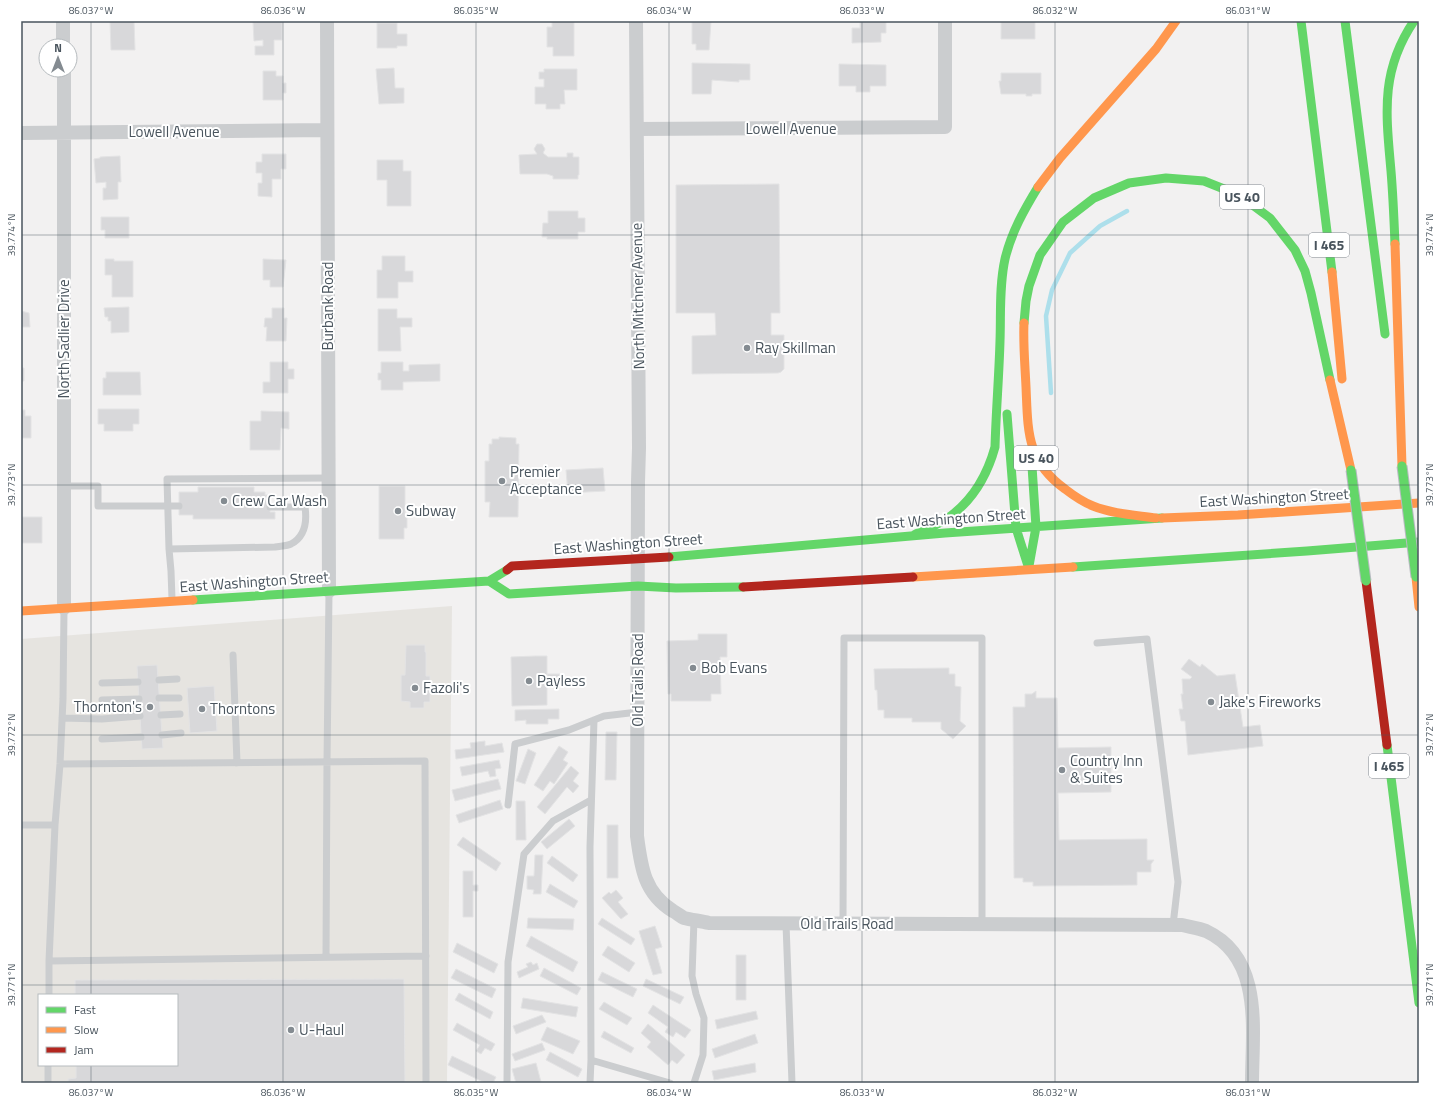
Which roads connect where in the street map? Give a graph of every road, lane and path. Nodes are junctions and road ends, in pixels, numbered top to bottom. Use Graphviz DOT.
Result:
graph roads {
  1 [pos="63,21"];
  2 [pos="327,21"];
  3 [pos="636,21"];
  4 [pos="945,21"];
  5 [pos="1176,21"];
  6 [pos="1301,21"];
  7 [pos="1345,21"];
  8 [pos="1414,21"];
  9 [pos="63,38"];
  10 [pos="64,78"];
  11 [pos="327,130"];
  12 [pos="637,130"];
  13 [pos="64,132"];
  14 [pos="21,133"];
  15 [pos="1000,340"];
  16 [pos="1386,341"];
  17 [pos="1390,372"];
  18 [pos="1343,385"];
  19 [pos="1344,400"];
  20 [pos="1030,440"];
  21 [pos="1402,466"];
  22 [pos="1351,470"];
  23 [pos="329,478"];
  24 [pos="64,486"];
  25 [pos="1419,503"];
  26 [pos="168,506"];
  27 [pos="179,506"];
  28 [pos="270,506"];
  29 [pos="1156,518"];
  30 [pos="1036,527"];
  31 [pos="1016,528"];
  32 [pos="914,535"];
  33 [pos="1419,542"];
  34 [pos="169,549"];
  35 [pos="638,565"];
  36 [pos="1029,569"];
  37 [pos="489,581"];
  38 [pos="638,586"];
  39 [pos="329,591"];
  40 [pos="172,601"];
  41 [pos="1419,607"];
  42 [pos="64,608"];
  43 [pos="21,611"];
  44 [pos="1097,643"];
  45 [pos="233,655"];
  46 [pos="177,679"];
  47 [pos="159,680"];
  48 [pos="138,682"];
  49 [pos="102,683"];
  50 [pos="159,698"];
  51 [pos="178,698"];
  52 [pos="139,699"];
  53 [pos="102,700"];
  54 [pos="638,712"];
  55 [pos="180,714"];
  56 [pos="161,715"];
  57 [pos="140,716"];
  58 [pos="62,718"];
  59 [pos="594,720"];
  60 [pos="181,733"];
  61 [pos="162,735"];
  62 [pos="141,737"];
  63 [pos="102,739"];
  64 [pos="327,762"];
  65 [pos="237,763"];
  66 [pos="60,764"];
  67 [pos="591,800"];
  68 [pos="508,805"];
  69 [pos="21,825"];
  70 [pos="55,825"];
  71 [pos="694,920"];
  72 [pos="786,924"];
  73 [pos="843,924"];
  74 [pos="982,924"];
  75 [pos="1172,925"];
  76 [pos="426,956"];
  77 [pos="326,957"];
  78 [pos="49,961"];
  79 [pos="49,994"];
  80 [pos="1419,1003"];
  81 [pos="591,1060"];
  82 [pos="48,1066"];
  83 [pos="48,1083"];
  84 [pos="426,1083"];
  85 [pos="507,1083"];
  86 [pos="590,1083"];
  87 [pos="670,1083"];
  88 [pos="694,1083"];
  89 [pos="792,1083"];
  90 [pos="1252,1083"];
  1 -- 9 [label="street"];
  2 -- 11 [label="street, Burbank Road"];
  3 -- 12 [label="street, North Mitchner Avenue"];
  4 -- 12 [label="street, Lowell Avenue"];
  5 -- 15 [label="main road"];
  6 -- 18 [label="main road, I 465"];
  7 -- 16 [label="main road"];
  8 -- 21 [label="main road"];
  10 -- 13 [label="street, North Sadlier Drive"];
  11 -- 13 [label="street, Lowell Avenue"];
  11 -- 23 [label="street, Burbank Road"];
  12 -- 35 [label="street, North Mitchner Avenue"];
  13 -- 14 [label="street, Lowell Avenue"];
  13 -- 24 [label="street, North Sadlier Drive"];
  15 -- 31 [label="main road"];
  15 -- 32 [label="main road"];
  17 -- 21 [label="main road"];
  19 -- 22 [label="main road, I 465"];
  20 -- 22 [label="main road, US 40"];
  20 -- 29 [label="main road, US 40"];
  20 -- 30 [label="main road"];
  21 -- 41 [label="main road, bridge"];
  22 -- 80 [label="main road, I 465, bridge"];
  23 -- 26 [label="lane"];
  23 -- 39 [label="street, Burbank Road"];
  24 -- 26 [label="lane"];
  24 -- 42 [label="street, North Sadlier Drive"];
  25 -- 29 [label="main road, East Washington Street / US 40"];
  26 -- 27 [label="lane"];
  26 -- 34 [label="lane"];
  28 -- 34 [label="lane"];
  29 -- 30 [label="main road, East Washington Street"];
  30 -- 31 [label="main road, East Washington Street"];
  30 -- 36 [label="main road"];
  31 -- 32 [label="main road, East Washington Street"];
  31 -- 36 [label="main road"];
  32 -- 35 [label="main road, East Washington Street"];
  33 -- 36 [label="main road"];
  34 -- 40 [label="lane"];
  35 -- 37 [label="main road, East Washington Street"];
  35 -- 38 [label="street, Old Trails Road"];
  36 -- 38 [label="main road"];
  37 -- 38 [label="main road"];
  37 -- 39 [label="main road, East Washington Street"];
  38 -- 54 [label="street, Old Trails Road"];
  39 -- 40 [label="main road, East Washington Street"];
  39 -- 64 [label="lane"];
  40 -- 42 [label="main road, East Washington Street"];
  42 -- 43 [label="main road, East Washington Street"];
  42 -- 58 [label="lane"];
  44 -- 75 [label="lane"];
  45 -- 65 [label="lane"];
  46 -- 47 [label="lane"];
  48 -- 49 [label="lane"];
  50 -- 51 [label="lane"];
  52 -- 53 [label="lane"];
  54 -- 59 [label="lane"];
  54 -- 71 [label="street, Old Trails Road"];
  55 -- 56 [label="lane"];
  57 -- 58 [label="lane"];
  58 -- 66 [label="lane"];
  59 -- 67 [label="lane"];
  59 -- 68 [label="lane"];
  60 -- 61 [label="lane"];
  62 -- 63 [label="lane"];
  64 -- 65 [label="lane"];
  64 -- 76 [label="lane"];
  64 -- 77 [label="lane"];
  65 -- 66 [label="lane"];
  66 -- 70 [label="lane"];
  67 -- 81 [label="lane"];
  67 -- 85 [label="lane"];
  69 -- 70 [label="lane"];
  70 -- 78 [label="lane"];
  71 -- 72 [label="street, Old Trails Road"];
  71 -- 88 [label="lane"];
  72 -- 73 [label="street, Old Trails Road"];
  72 -- 89 [label="lane"];
  73 -- 74 [label="street, Old Trails Road"];
  73 -- 74 [label="lane"];
  74 -- 75 [label="street, Old Trails Road"];
  75 -- 90 [label="street, Old Trails Road"];
  76 -- 77 [label="lane"];
  76 -- 84 [label="lane"];
  77 -- 78 [label="lane"];
  78 -- 79 [label="lane"];
  81 -- 86 [label="lane"];
  81 -- 87 [label="lane"];
  82 -- 83 [label="lane"];
}
